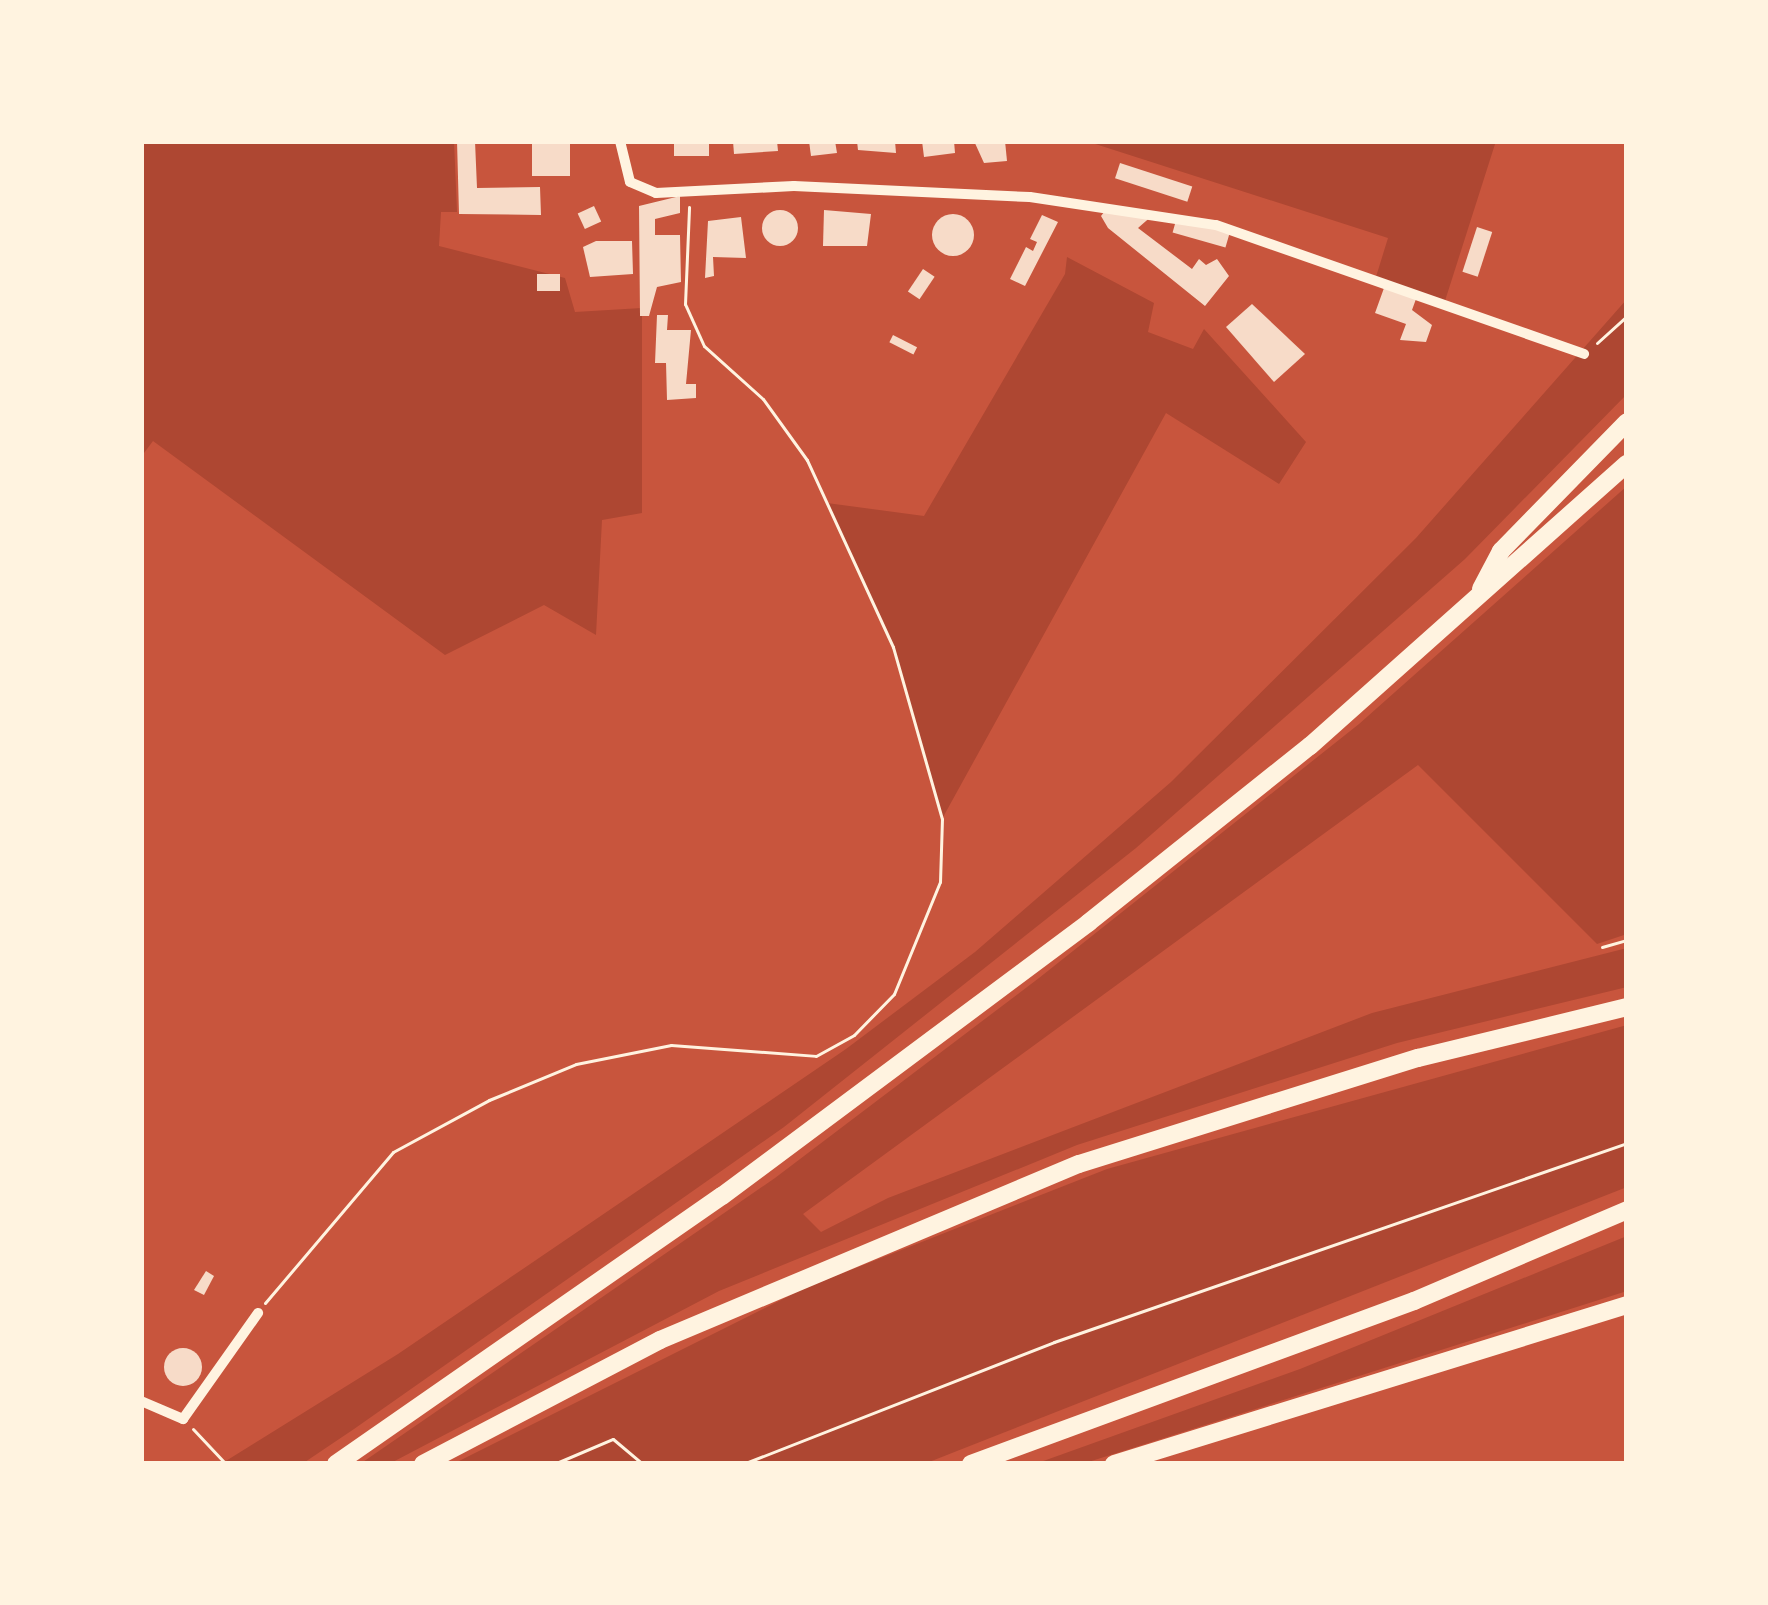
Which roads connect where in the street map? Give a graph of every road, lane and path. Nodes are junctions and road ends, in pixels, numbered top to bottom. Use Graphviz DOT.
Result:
graph roads {
  1 [pos="620,141"];
  2 [pos="689,193"];
  3 [pos="1627,316"];
  4 [pos="1585,354"];
  5 [pos="1627,422"];
  6 [pos="1627,464"];
  7 [pos="1477,598"];
  8 [pos="1627,940"];
  9 [pos="1602,946"];
  10 [pos="1627,1007"];
  11 [pos="1627,1143"];
  12 [pos="1627,1210"];
  13 [pos="1627,1305"];
  14 [pos="258,1313"];
  15 [pos="141,1401"];
  16 [pos="183,1419"];
  17 [pos="226,1464"];
  18 [pos="336,1464"];
  19 [pos="423,1464"];
  20 [pos="554,1464"];
  21 [pos="643,1464"];
  22 [pos="743,1464"];
  23 [pos="971,1464"];
  24 [pos="1114,1464"];
  1 -- 2 [label="street"];
  2 -- 4 [label="street"];
  2 -- 14 [label="path"];
  3 -- 4 [label="path"];
  5 -- 7 [label="highway"];
  6 -- 7 [label="highway"];
  7 -- 18 [label="highway"];
  8 -- 9 [label="path"];
  10 -- 19 [label="highway"];
  11 -- 22 [label="path"];
  12 -- 23 [label="highway"];
  13 -- 24 [label="highway"];
  14 -- 16 [label="street"];
  15 -- 16 [label="street"];
  16 -- 17 [label="path"];
  20 -- 21 [label="path"];
}
